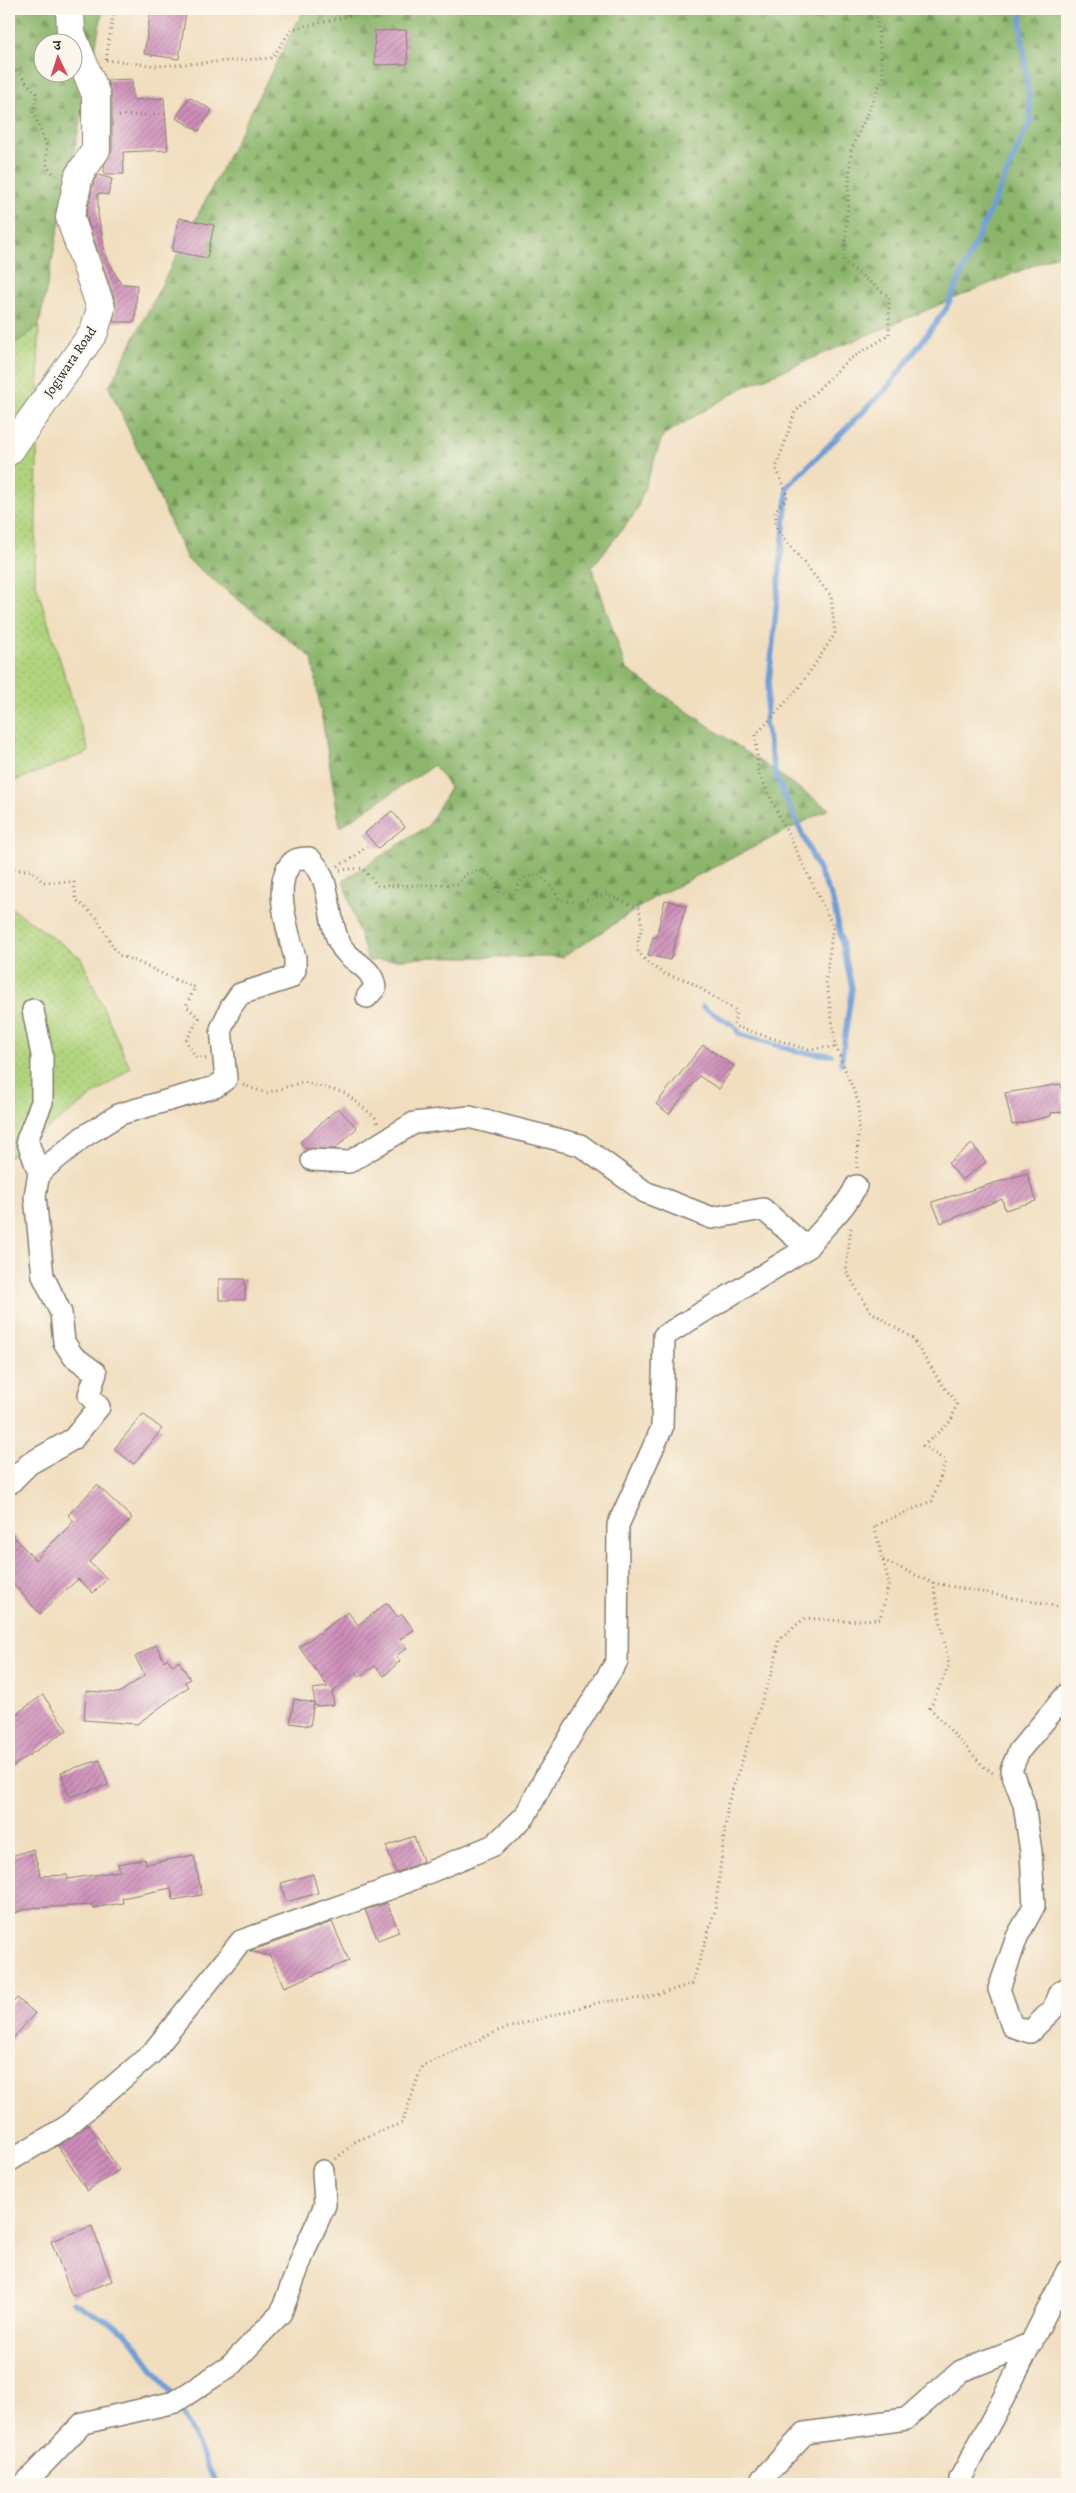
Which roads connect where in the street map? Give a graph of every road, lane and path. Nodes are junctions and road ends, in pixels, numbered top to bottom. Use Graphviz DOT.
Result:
graph roads {
  1 [pos="70,9"];
  2 [pos="114,9"];
  3 [pos="365,9"];
  4 [pos="876,9"];
  5 [pos="106,60"];
  6 [pos="9,63"];
  7 [pos="96,106"];
  8 [pos="168,114"];
  9 [pos="79,174"];
  10 [pos="9,451"];
  11 [pos="368,846"];
  12 [pos="9,870"];
  13 [pos="321,872"];
  14 [pos="367,997"];
  15 [pos="33,1010"];
  16 [pos="836,1048"];
  17 [pos="226,1079"];
  18 [pos="387,1140"];
  19 [pos="312,1160"];
  20 [pos="39,1173"];
  21 [pos="856,1186"];
  22 [pos="852,1224"];
  23 [pos="807,1248"];
  24 [pos="9,1484"];
  25 [pos="883,1560"];
  26 [pos="933,1583"];
  27 [pos="1067,1608"];
  28 [pos="1067,1694"];
  29 [pos="1019,1791"];
  30 [pos="1067,1988"];
  31 [pos="9,2162"];
  32 [pos="323,2171"];
  33 [pos="1067,2270"];
  34 [pos="1032,2343"];
  35 [pos="24,2484"];
  36 [pos="760,2484"];
  37 [pos="960,2484"];
  1 -- 7 [label="street, Jogiwara Road"];
  2 -- 5 [label="path"];
  3 -- 5 [label="path"];
  4 -- 16 [label="path"];
  5 -- 7 [label="path"];
  6 -- 9 [label="path"];
  7 -- 8 [label="path"];
  7 -- 9 [label="street, Jogiwara Road"];
  9 -- 10 [label="street, Jogiwara Road"];
  11 -- 13 [label="path"];
  12 -- 17 [label="path"];
  13 -- 14 [label="street"];
  13 -- 16 [label="path"];
  13 -- 17 [label="street"];
  15 -- 20 [label="street"];
  16 -- 21 [label="path"];
  17 -- 18 [label="path"];
  17 -- 20 [label="street"];
  18 -- 19 [label="street"];
  18 -- 23 [label="street"];
  20 -- 24 [label="street"];
  21 -- 23 [label="street"];
  22 -- 25 [label="path"];
  23 -- 31 [label="street"];
  25 -- 26 [label="path"];
  25 -- 32 [label="path"];
  26 -- 27 [label="path"];
  26 -- 29 [label="path"];
  28 -- 29 [label="street"];
  29 -- 30 [label="street"];
  32 -- 35 [label="street"];
  33 -- 34 [label="street"];
  34 -- 36 [label="street"];
  34 -- 37 [label="street"];
}
